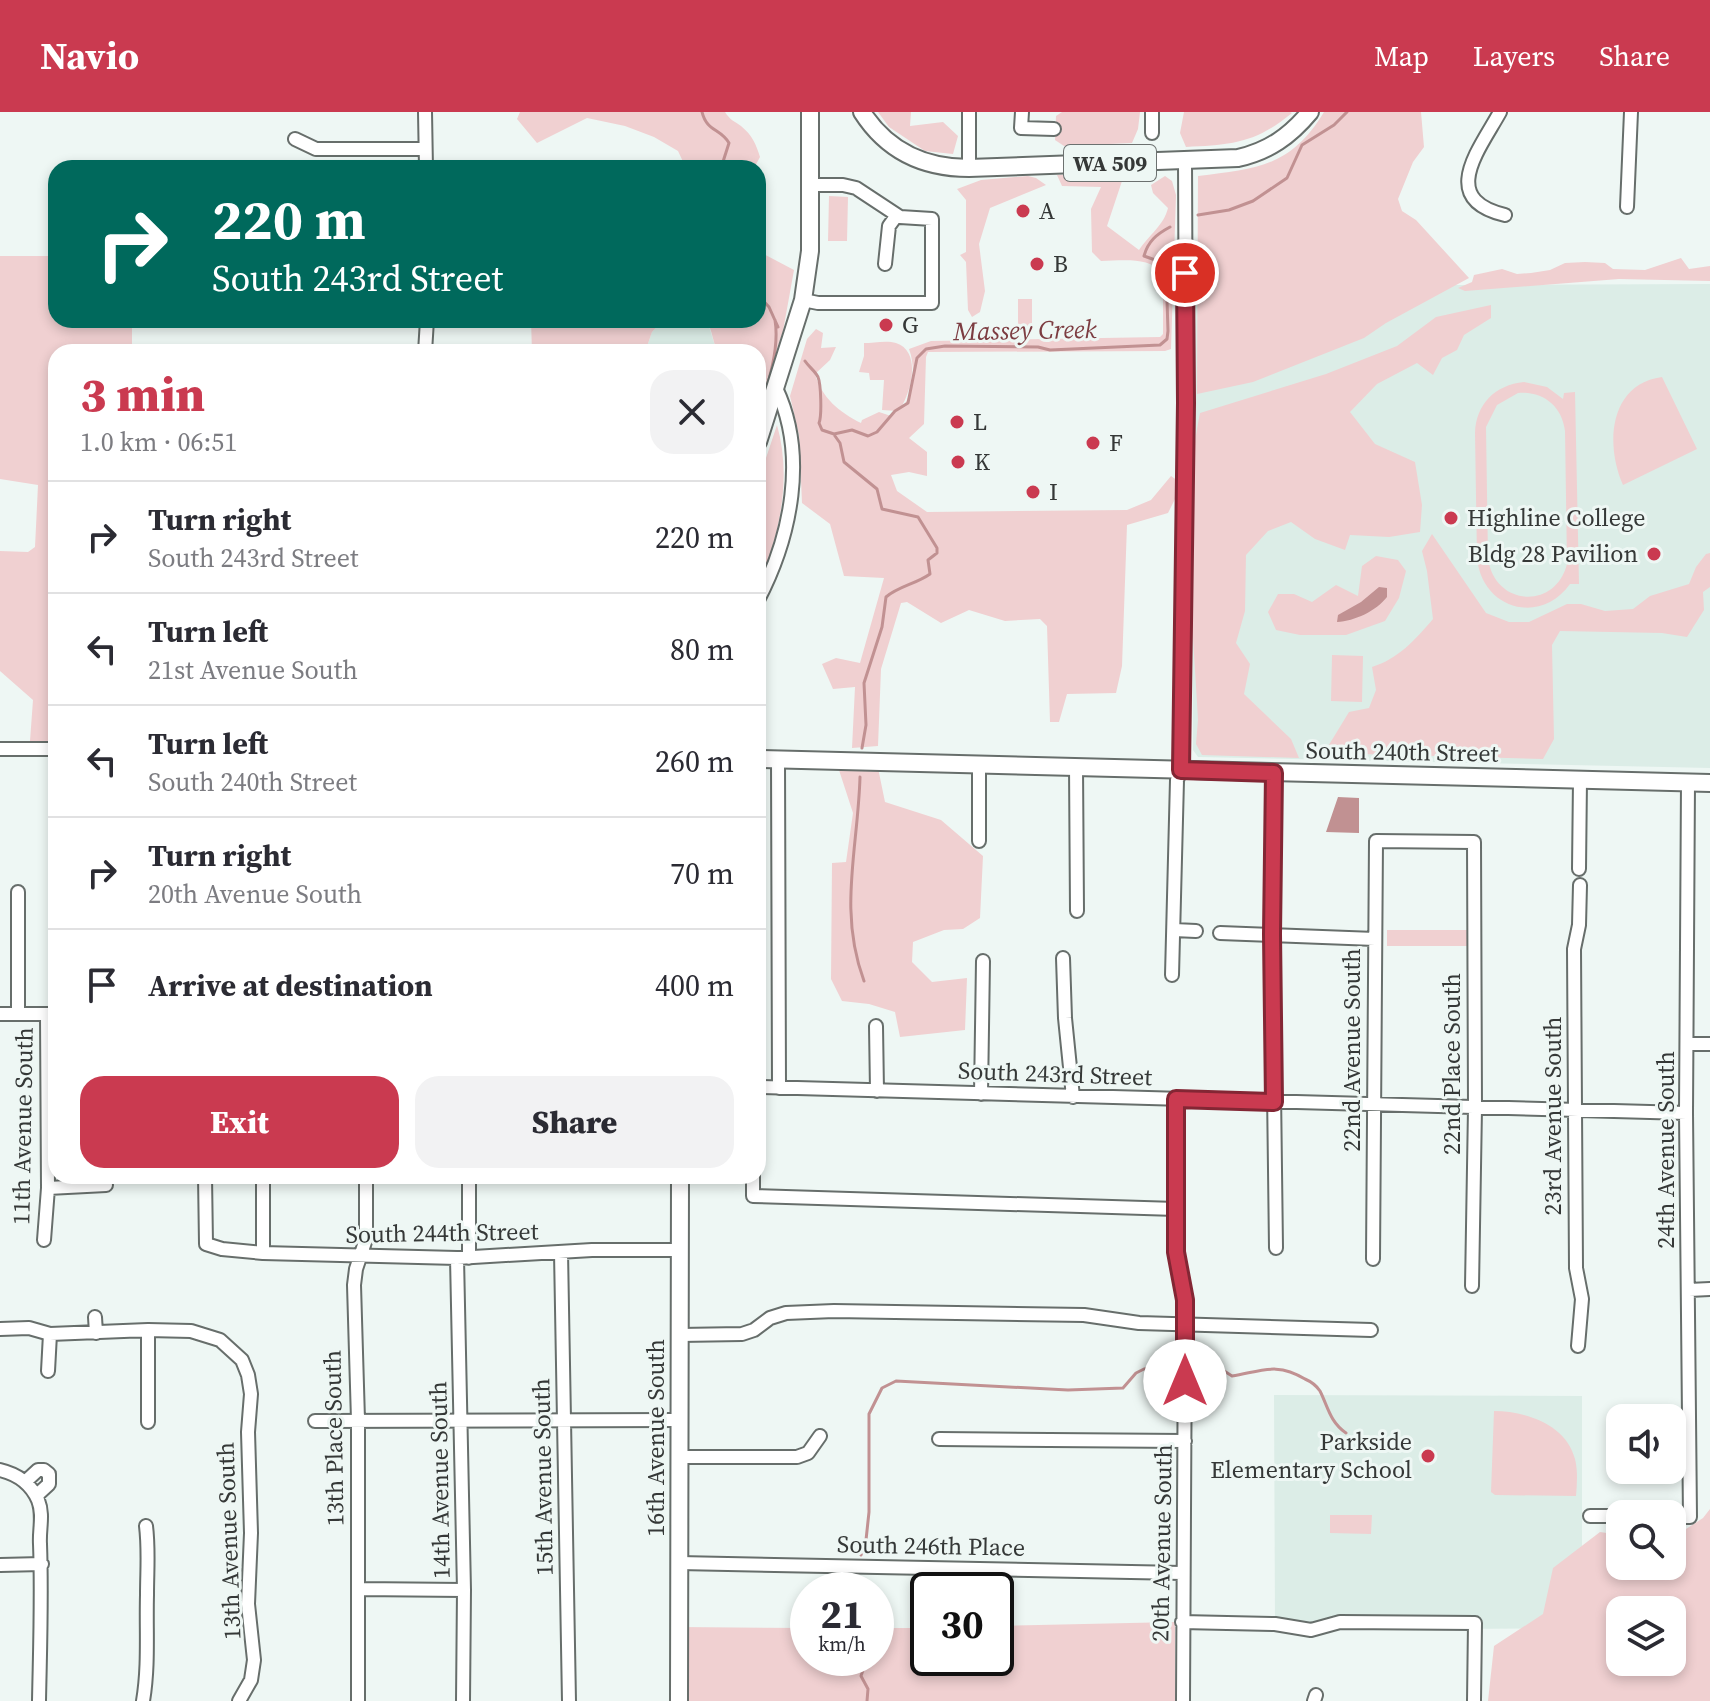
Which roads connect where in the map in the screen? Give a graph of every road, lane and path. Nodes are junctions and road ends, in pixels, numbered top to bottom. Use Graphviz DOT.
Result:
graph roads {
  1 [pos="425,112"];
  2 [pos="810,112"];
  3 [pos="862,112"];
  4 [pos="969,112"];
  5 [pos="1022,112"];
  6 [pos="1152,112"];
  7 [pos="1310,112"];
  8 [pos="1500,112"];
  9 [pos="1631,112"];
  10 [pos="1054,129"];
  11 [pos="1152,133"];
  12 [pos="295,139"];
  13 [pos="425,149"];
  14 [pos="426,160"];
  15 [pos="1185,161"];
  16 [pos="969,168"];
  17 [pos="810,185"];
  18 [pos="1627,207"];
  19 [pos="897,215"];
  20 [pos="1505,215"];
  21 [pos="885,264"];
  22 [pos="803,300"];
  23 [pos="776,388"];
  24 [pos="766,418"];
  25 [pos="766,581"];
  26 [pos="0,749"];
  27 [pos="48,749"];
  28 [pos="766,759"];
  29 [pos="778,760"];
  30 [pos="979,765"];
  31 [pos="1076,766"];
  32 [pos="1181,770"];
  33 [pos="1274,773"];
  34 [pos="1580,780"];
  35 [pos="1688,782"];
  36 [pos="1710,783"];
  37 [pos="979,841"];
  38 [pos="1474,842"];
  39 [pos="1579,869"];
  40 [pos="1580,885"];
  41 [pos="18,892"];
  42 [pos="1077,911"];
  43 [pos="1174,930"];
  44 [pos="1196,931"];
  45 [pos="1220,933"];
  46 [pos="1272,934"];
  47 [pos="1375,939"];
  48 [pos="1063,958"];
  49 [pos="983,961"];
  50 [pos="1172,975"];
  51 [pos="0,1014"];
  52 [pos="18,1014"];
  53 [pos="48,1014"];
  54 [pos="876,1026"];
  55 [pos="1687,1044"];
  56 [pos="1710,1044"];
  57 [pos="766,1087"];
  58 [pos="779,1088"];
  59 [pos="877,1091"];
  60 [pos="981,1094"];
  61 [pos="1073,1097"];
  62 [pos="1176,1099"];
  63 [pos="1274,1102"];
  64 [pos="1373,1104"];
  65 [pos="1475,1108"];
  66 [pos="1574,1109"];
  67 [pos="1686,1113"];
  68 [pos="48,1184"];
  69 [pos="205,1184"];
  70 [pos="263,1184"];
  71 [pos="366,1184"];
  72 [pos="468,1184"];
  73 [pos="680,1184"];
  74 [pos="753,1184"];
  75 [pos="106,1185"];
  76 [pos="48,1188"];
  77 [pos="1176,1209"];
  78 [pos="44,1240"];
  79 [pos="1276,1248"];
  80 [pos="680,1250"];
  81 [pos="561,1252"];
  82 [pos="263,1253"];
  83 [pos="361,1256"];
  84 [pos="463,1258"];
  85 [pos="1373,1259"];
  86 [pos="1472,1286"];
  87 [pos="1710,1289"];
  88 [pos="1689,1290"];
  89 [pos="95,1317"];
  90 [pos="1185,1325"];
  91 [pos="0,1329"];
  92 [pos="148,1330"];
  93 [pos="1371,1330"];
  94 [pos="96,1333"];
  95 [pos="50,1334"];
  96 [pos="680,1335"];
  97 [pos="1578,1346"];
  98 [pos="48,1371"];
  99 [pos="358,1420"];
  100 [pos="461,1420"];
  101 [pos="565,1420"];
  102 [pos="680,1420"];
  103 [pos="315,1421"];
  104 [pos="148,1422"];
  105 [pos="820,1436"];
  106 [pos="939,1439"];
  107 [pos="1185,1441"];
  108 [pos="679,1457"];
  109 [pos="0,1470"];
  110 [pos="47,1472"];
  111 [pos="31,1489"];
  112 [pos="1590,1516"];
  113 [pos="1606,1516"];
  114 [pos="1686,1517"];
  115 [pos="146,1526"];
  116 [pos="679,1563"];
  117 [pos="42,1564"];
  118 [pos="0,1565"];
  119 [pos="1182,1573"];
  120 [pos="358,1589"];
  121 [pos="464,1590"];
  122 [pos="1182,1622"];
  123 [pos="39,1701"];
  124 [pos="143,1701"];
  125 [pos="239,1701"];
  126 [pos="358,1701"];
  127 [pos="463,1701"];
  128 [pos="569,1701"];
  129 [pos="679,1701"];
  130 [pos="1183,1701"];
  131 [pos="1474,1701"];
  1 -- 13 [label="street"];
  2 -- 17 [label="main road"];
  3 -- 16 [label="main road, WA 509"];
  4 -- 16 [label="street"];
  5 -- 10 [label="street"];
  6 -- 11 [label="street"];
  7 -- 15 [label="main road, WA 509"];
  8 -- 20 [label="street"];
  9 -- 18 [label="street"];
  12 -- 13 [label="street"];
  13 -- 14 [label="street"];
  15 -- 16 [label="main road, WA 509"];
  15 -- 32 [label="street"];
  17 -- 19 [label="street"];
  17 -- 22 [label="main road"];
  19 -- 21 [label="street"];
  19 -- 22 [label="street"];
  22 -- 23 [label="main road"];
  23 -- 24 [label="main road"];
  23 -- 25 [label="street"];
  26 -- 27 [label="street"];
  28 -- 29 [label="main road, South 240th Street"];
  29 -- 30 [label="main road, South 240th Street"];
  29 -- 58 [label="street"];
  30 -- 31 [label="main road, South 240th Street"];
  30 -- 37 [label="street"];
  31 -- 32 [label="main road, South 240th Street"];
  31 -- 42 [label="street"];
  32 -- 33 [label="main road, South 240th Street"];
  32 -- 43 [label="street"];
  33 -- 34 [label="main road, South 240th Street"];
  33 -- 46 [label="street"];
  34 -- 35 [label="main road, South 240th Street"];
  34 -- 39 [label="street"];
  35 -- 36 [label="main road, South 240th Street"];
  35 -- 55 [label="street, 24th Avenue South"];
  38 -- 47 [label="street, 22nd Avenue South"];
  38 -- 65 [label="street, 22nd Place South"];
  40 -- 66 [label="street, 23rd Avenue South"];
  41 -- 52 [label="street, 11th Avenue South"];
  43 -- 44 [label="street"];
  43 -- 50 [label="street"];
  45 -- 46 [label="street"];
  46 -- 47 [label="street"];
  46 -- 63 [label="street"];
  47 -- 64 [label="street, 22nd Avenue South"];
  48 -- 61 [label="street"];
  49 -- 60 [label="street"];
  51 -- 52 [label="street"];
  52 -- 53 [label="street"];
  54 -- 59 [label="street"];
  55 -- 56 [label="street"];
  55 -- 67 [label="street, 24th Avenue South"];
  57 -- 58 [label="street, South 243rd Street"];
  58 -- 59 [label="street, South 243rd Street"];
  59 -- 60 [label="street, South 243rd Street"];
  60 -- 61 [label="street, South 243rd Street"];
  61 -- 62 [label="street, South 243rd Street"];
  62 -- 63 [label="street, South 243rd Street"];
  62 -- 77 [label="street, 20th Avenue South"];
  63 -- 64 [label="street, South 243rd Street"];
  63 -- 79 [label="street"];
  64 -- 65 [label="street, South 243rd Street"];
  64 -- 85 [label="street, 22nd Avenue South"];
  65 -- 66 [label="street, South 243rd Street"];
  65 -- 86 [label="street, 22nd Place South"];
  66 -- 67 [label="street, South 243rd Street"];
  66 -- 97 [label="street, 23rd Avenue South"];
  67 -- 88 [label="street, 24th Avenue South"];
  68 -- 76 [label="street, 11th Avenue South"];
  69 -- 82 [label="street, South 244th Street"];
  70 -- 82 [label="street"];
  71 -- 83 [label="street, 13th Place South"];
  72 -- 84 [label="street, 14th Avenue South"];
  73 -- 80 [label="main road, 16th Avenue South"];
  74 -- 77 [label="street"];
  75 -- 76 [label="street"];
  76 -- 78 [label="street, 11th Avenue South"];
  77 -- 90 [label="street, 20th Avenue South"];
  80 -- 81 [label="street, South 244th Street"];
  80 -- 96 [label="main road, 16th Avenue South"];
  81 -- 84 [label="street, South 244th Street"];
  81 -- 101 [label="street, 15th Avenue South"];
  82 -- 83 [label="street, South 244th Street"];
  83 -- 84 [label="street, South 244th Street"];
  83 -- 99 [label="street, 13th Place South"];
  84 -- 100 [label="street, 14th Avenue South"];
  87 -- 88 [label="street"];
  88 -- 114 [label="street, 24th Avenue South"];
  89 -- 94 [label="street"];
  90 -- 93 [label="street"];
  90 -- 96 [label="street"];
  90 -- 107 [label="street, 20th Avenue South"];
  91 -- 95 [label="street"];
  92 -- 94 [label="street"];
  92 -- 104 [label="street"];
  92 -- 125 [label="street, 13th Avenue South"];
  94 -- 95 [label="street"];
  95 -- 98 [label="street"];
  96 -- 102 [label="main road, 16th Avenue South"];
  99 -- 100 [label="street"];
  99 -- 103 [label="street"];
  99 -- 120 [label="street, 13th Place South"];
  100 -- 101 [label="street"];
  100 -- 121 [label="street, 14th Avenue South"];
  101 -- 102 [label="street"];
  101 -- 128 [label="street, 15th Avenue South"];
  102 -- 108 [label="main road, 16th Avenue South"];
  105 -- 108 [label="street"];
  106 -- 107 [label="street"];
  107 -- 119 [label="street, 20th Avenue South"];
  108 -- 116 [label="main road, 16th Avenue South"];
  109 -- 111 [label="street"];
  110 -- 111 [label="street"];
  111 -- 117 [label="street"];
  112 -- 113 [label="street"];
  115 -- 124 [label="street"];
  116 -- 119 [label="street, South 246th Place"];
  116 -- 129 [label="main road, 16th Avenue South"];
  117 -- 118 [label="street"];
  117 -- 123 [label="street"];
  119 -- 122 [label="street, 20th Avenue South"];
  120 -- 121 [label="street"];
  120 -- 126 [label="street, 13th Place South"];
  121 -- 127 [label="street, 14th Avenue South"];
  122 -- 130 [label="street, 20th Avenue South"];
  122 -- 131 [label="street"];
}
